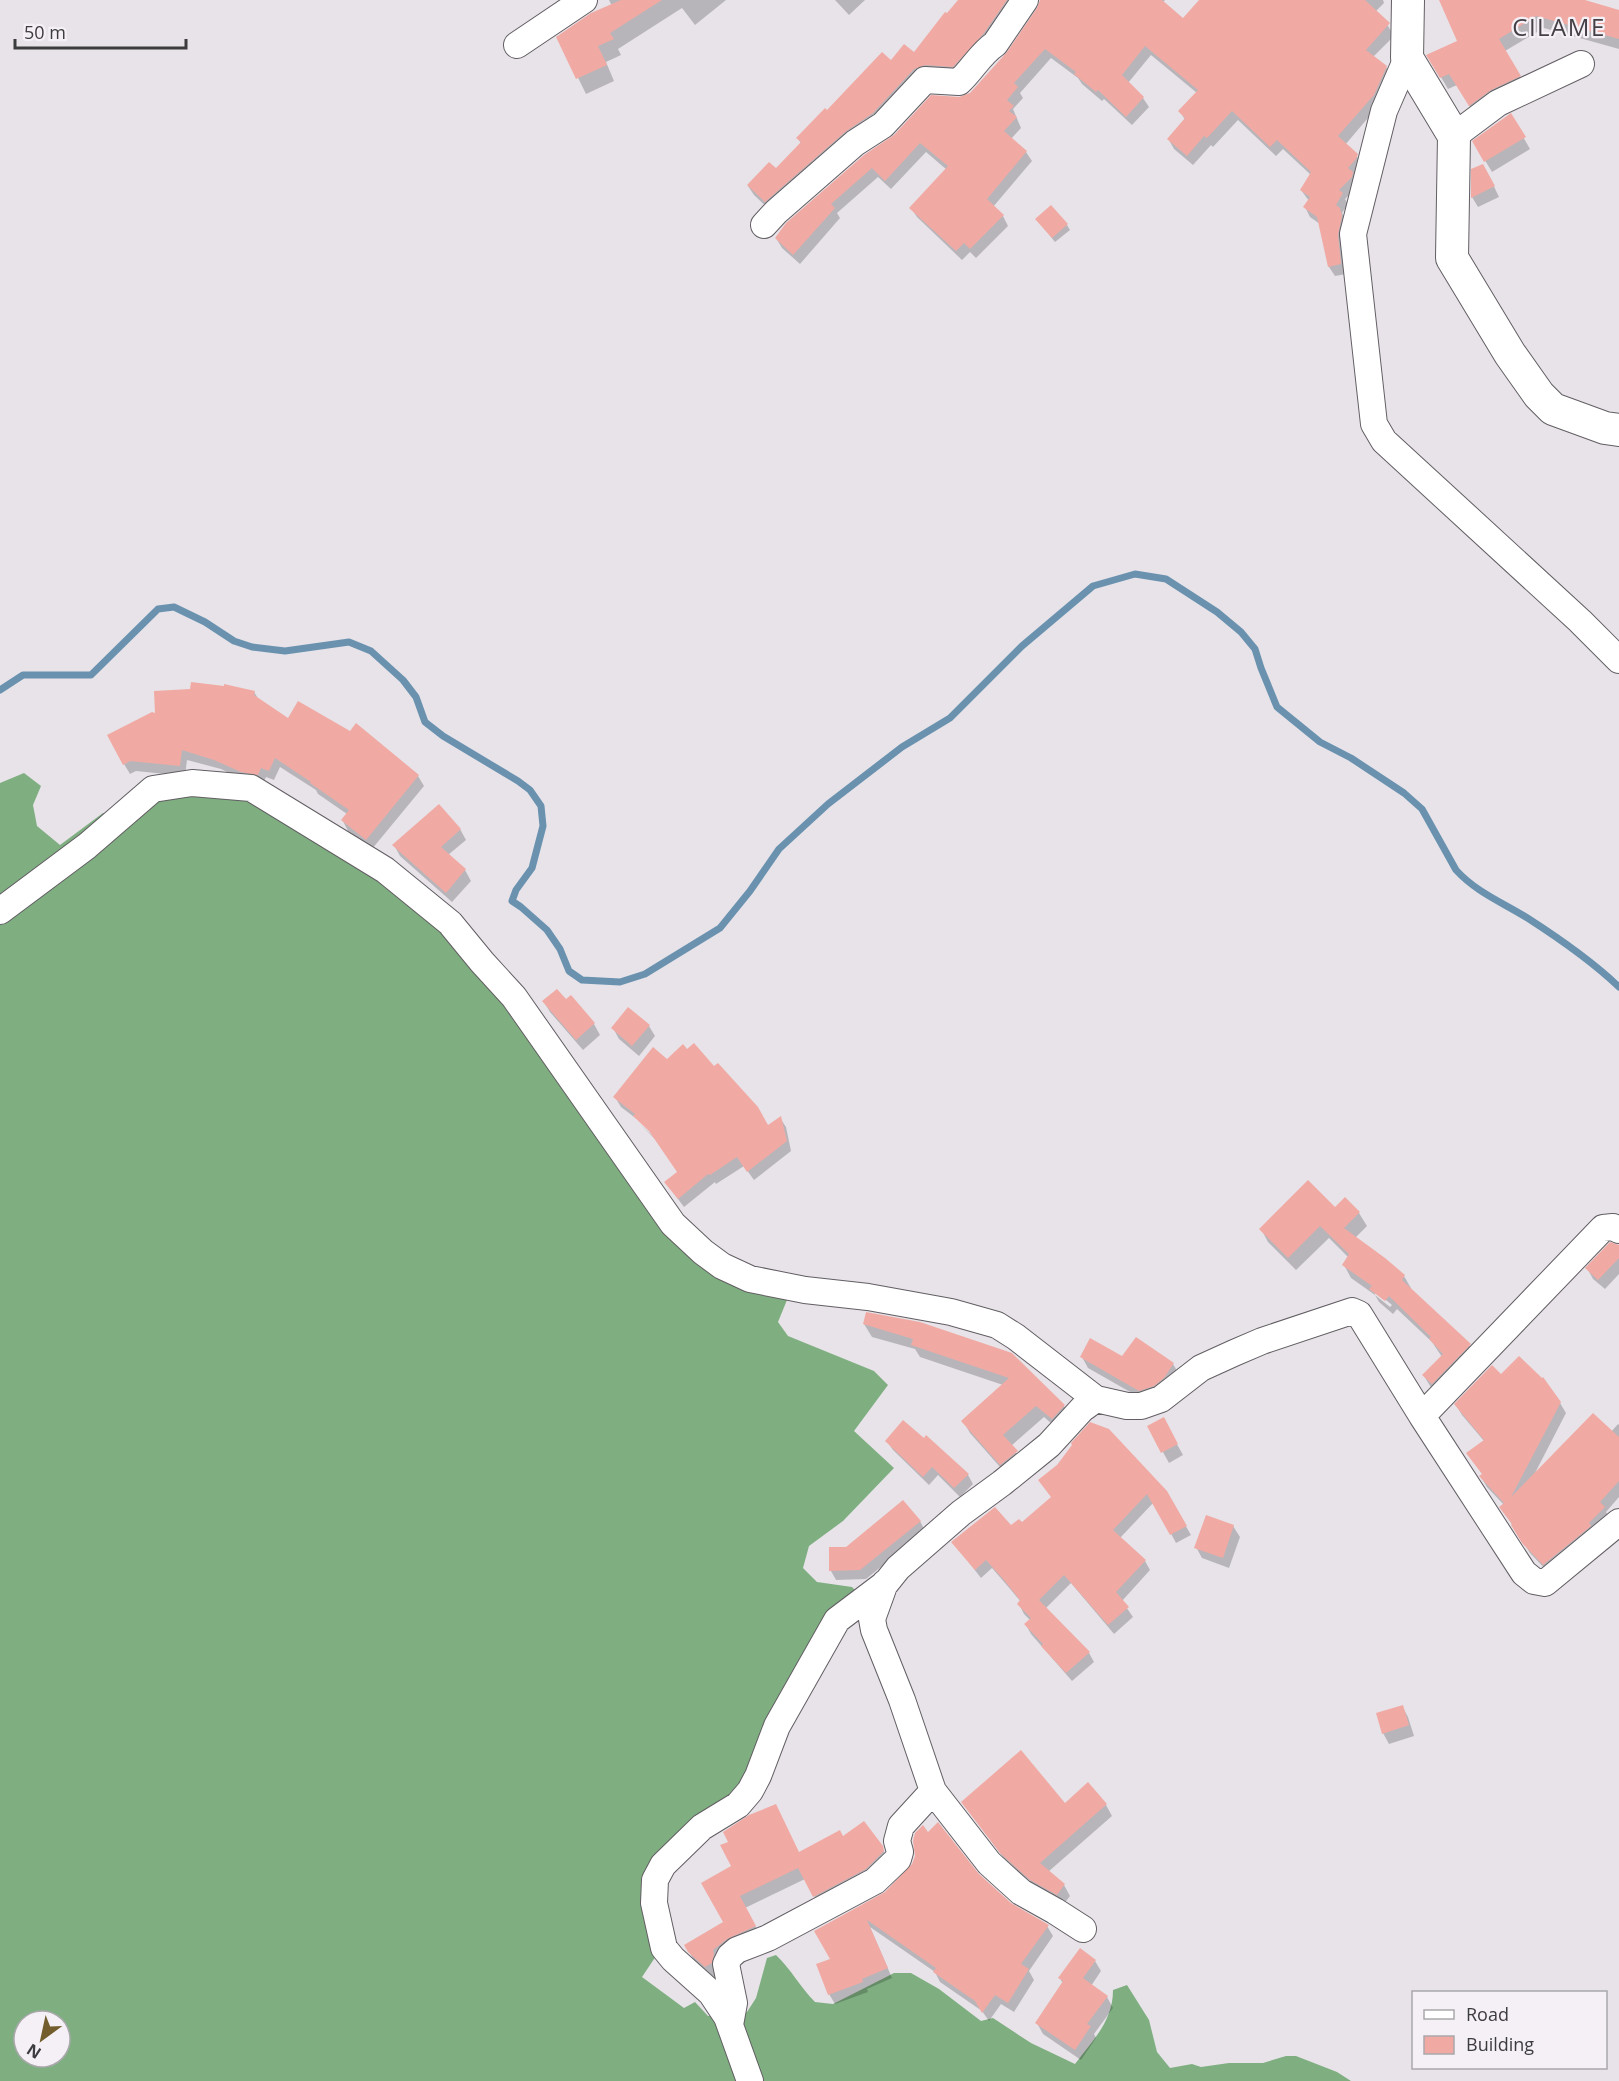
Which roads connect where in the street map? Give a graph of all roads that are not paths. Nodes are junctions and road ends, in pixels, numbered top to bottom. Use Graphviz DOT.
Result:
graph roads {
  1 [pos="584,0"];
  2 [pos="1025,0"];
  3 [pos="1408,0"];
  4 [pos="517,45"];
  5 [pos="1407,58"];
  6 [pos="1581,64"];
  7 [pos="1454,136"];
  8 [pos="764,225"];
  9 [pos="1619,430"];
  10 [pos="1619,660"];
  11 [pos="0,911"];
  12 [pos="1619,1230"];
  13 [pos="1096,1399"];
  14 [pos="1422,1416"];
  15 [pos="1619,1522"];
  16 [pos="885,1583"];
  17 [pos="933,1791"];
  18 [pos="1083,1929"];
  19 [pos="730,2025"];
  20 [pos="750,2081"];
  1 -- 4 [label="street"];
  2 -- 8 [label="street"];
  3 -- 5 [label="street"];
  5 -- 7 [label="street"];
  5 -- 10 [label="street"];
  6 -- 7 [label="street"];
  7 -- 9 [label="street"];
  11 -- 13 [label="street"];
  12 -- 14 [label="street"];
  13 -- 14 [label="street"];
  13 -- 16 [label="street"];
  14 -- 15 [label="street"];
  16 -- 17 [label="street"];
  16 -- 19 [label="street"];
  17 -- 18 [label="street"];
  17 -- 19 [label="street"];
  19 -- 20 [label="street"];
}
